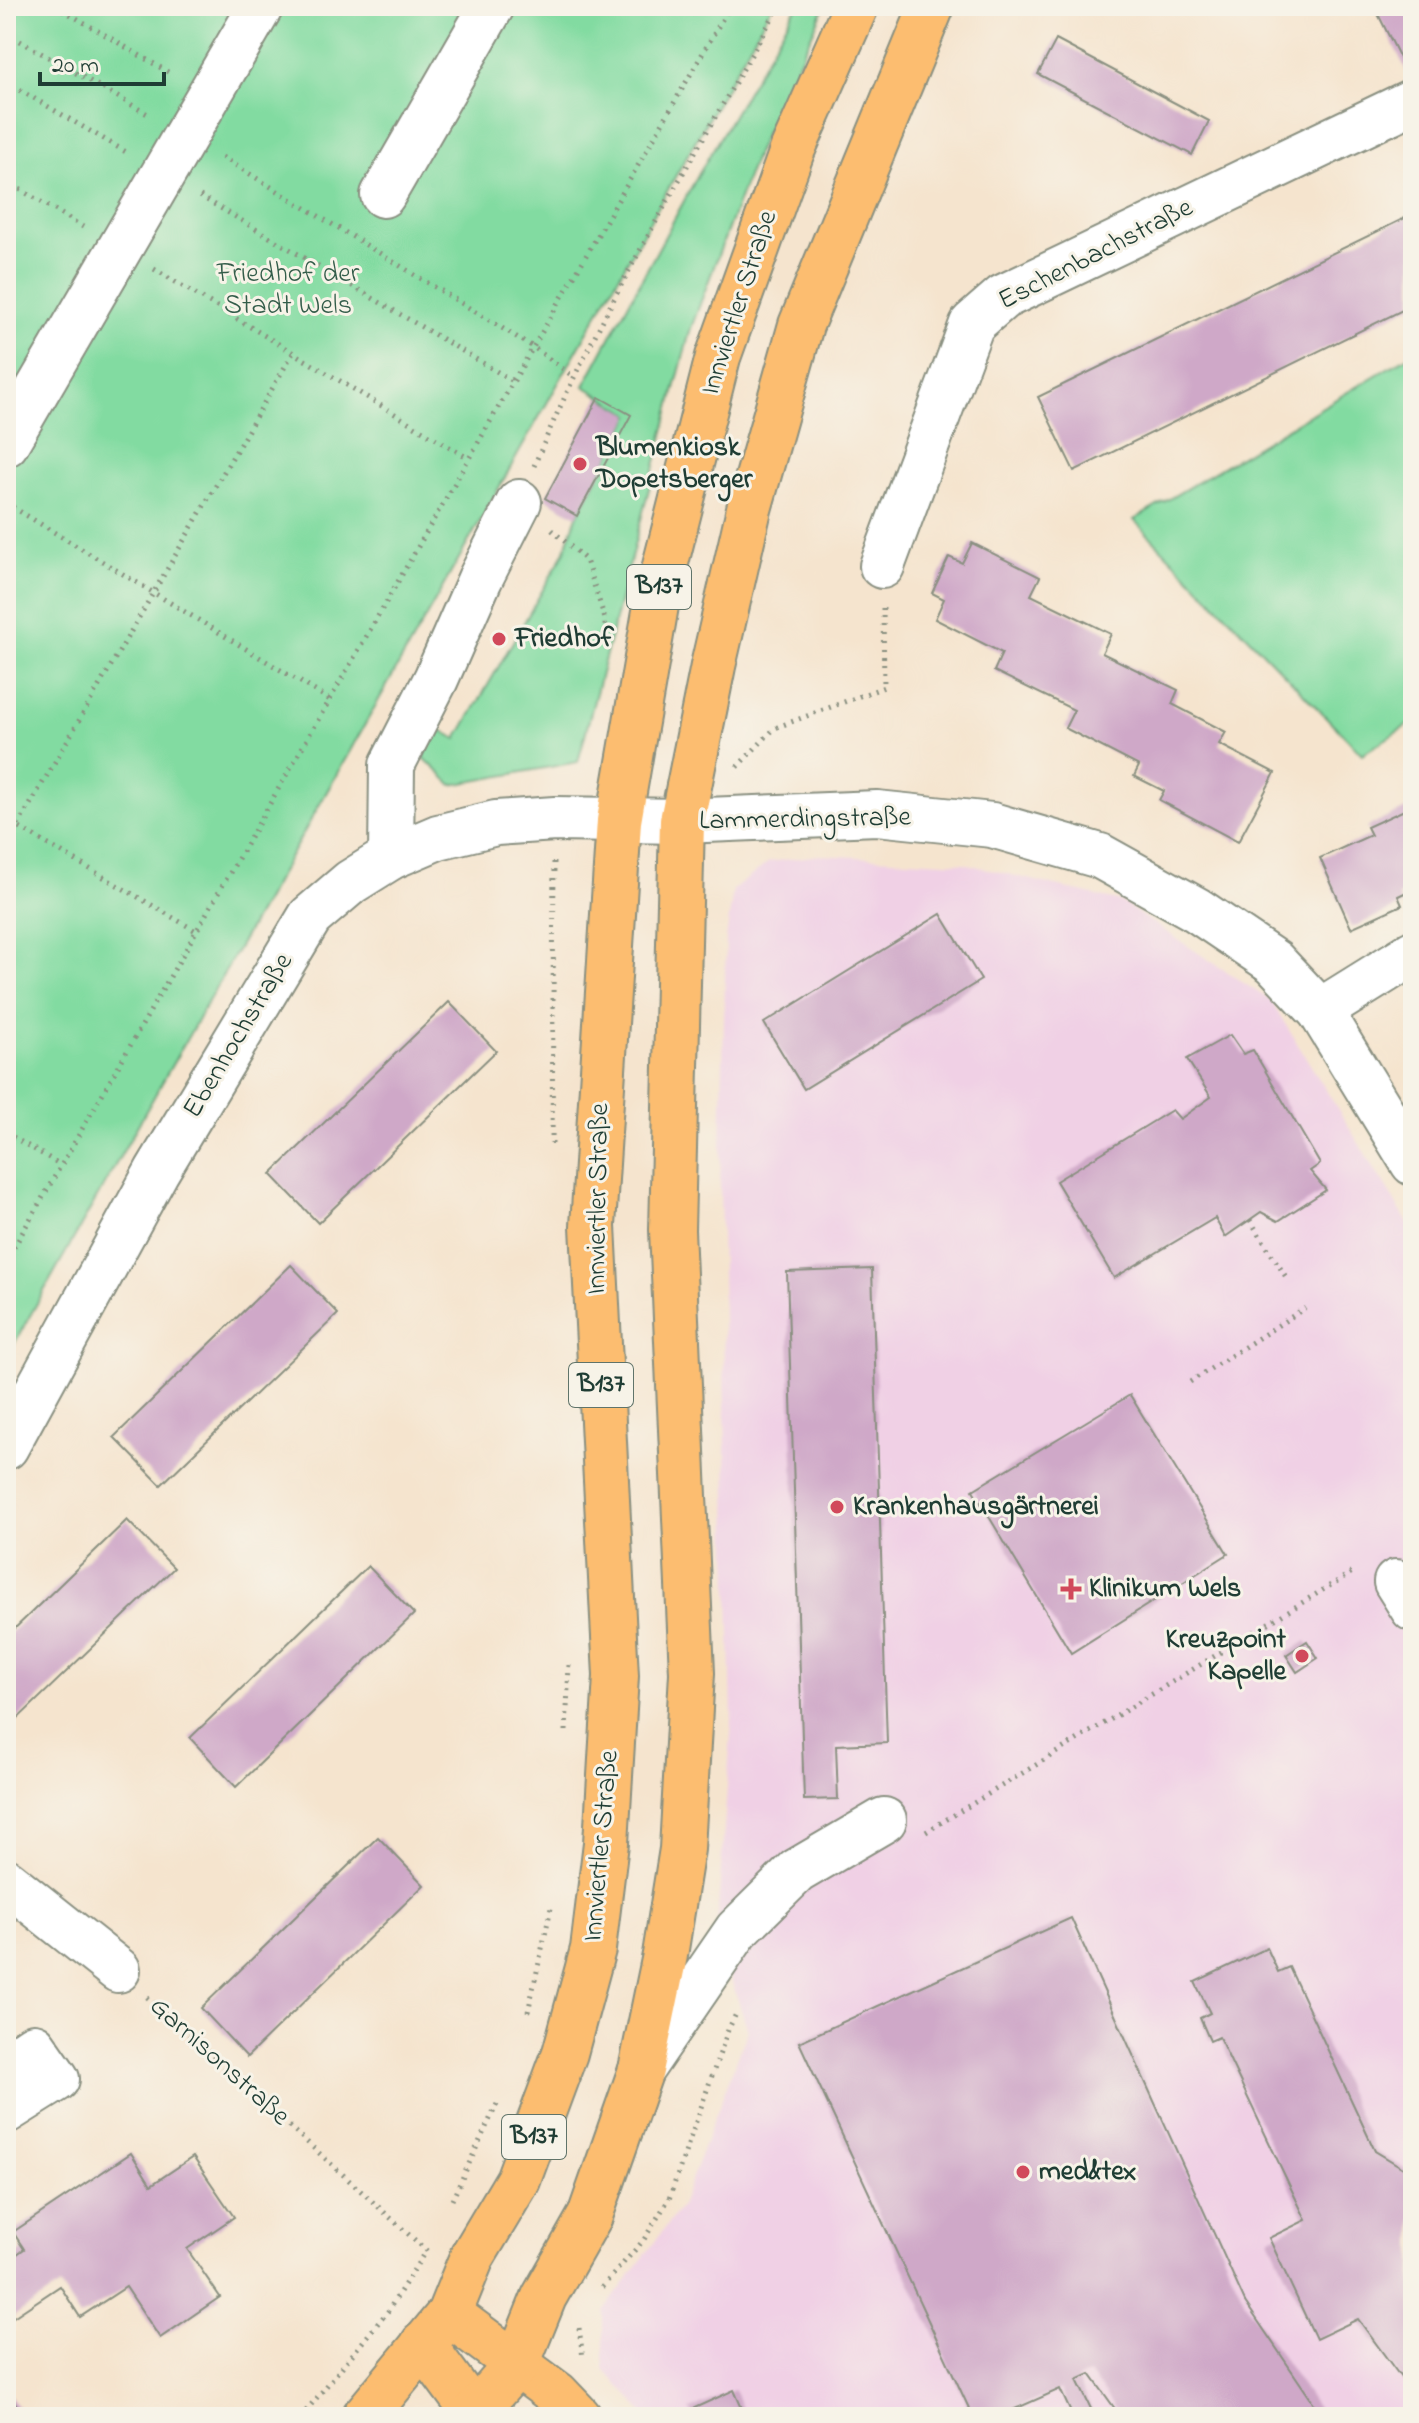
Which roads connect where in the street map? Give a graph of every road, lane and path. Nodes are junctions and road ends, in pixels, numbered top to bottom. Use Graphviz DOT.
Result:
graph roads {
  1 [pos="56,6"];
  2 [pos="261,6"];
  3 [pos="492,6"];
  4 [pos="730,6"];
  5 [pos="856,6"];
  6 [pos="932,6"];
  7 [pos="6,33"];
  8 [pos="6,82"];
  9 [pos="209,96"];
  10 [pos="1413,101"];
  11 [pos="186,135"];
  12 [pos="163,174"];
  13 [pos="6,181"];
  14 [pos="383,195"];
  15 [pos="120,249"];
  16 [pos="533,347"];
  17 [pos="293,353"];
  18 [pos="574,377"];
  19 [pos="513,381"];
  20 [pos="6,444"];
  21 [pos="468,458"];
  22 [pos="519,502"];
  23 [pos="6,503"];
  24 [pos="882,566"];
  25 [pos="154,591"];
  26 [pos="330,700"];
  27 [pos="734,770"];
  28 [pos="6,820"];
  29 [pos="619,821"];
  30 [pos="682,821"];
  31 [pos="18,827"];
  32 [pos="6,846"];
  33 [pos="391,857"];
  34 [pos="196,931"];
  35 [pos="1413,953"];
  36 [pos="1320,1011"];
  37 [pos="6,1133"];
  38 [pos="1413,1163"];
  39 [pos="61,1165"];
  40 [pos="1250,1220"];
  41 [pos="6,1261"];
  42 [pos="1286,1277"];
  43 [pos="1305,1308"];
  44 [pos="1190,1382"];
  45 [pos="6,1447"];
  46 [pos="1389,1587"];
  47 [pos="903,1827"];
  48 [pos="6,1881"];
  49 [pos="118,1970"];
  50 [pos="739,2007"];
  51 [pos="6,2065"];
  52 [pos="641,2070"];
  53 [pos="6,2111"];
  54 [pos="594,2297"];
  55 [pos="436,2329"];
  56 [pos="517,2364"];
  57 [pos="474,2416"];
  58 [pos="301,2417"];
  59 [pos="364,2417"];
  60 [pos="579,2417"];
  1 -- 9 [label="path"];
  2 -- 9 [label="street"];
  3 -- 14 [label="street"];
  4 -- 16 [label="path"];
  5 -- 29 [label="main road, Innviertler Straße / B137"];
  6 -- 30 [label="main road, B137"];
  7 -- 11 [label="path"];
  8 -- 12 [label="path"];
  9 -- 11 [label="street"];
  10 -- 24 [label="street, Eschenbachstraße"];
  11 -- 12 [label="street"];
  11 -- 16 [label="path"];
  12 -- 15 [label="street"];
  12 -- 19 [label="path"];
  13 -- 15 [label="path"];
  15 -- 17 [label="path"];
  15 -- 20 [label="street"];
  16 -- 18 [label="path"];
  16 -- 19 [label="path"];
  17 -- 21 [label="path"];
  17 -- 25 [label="path"];
  19 -- 21 [label="path"];
  21 -- 26 [label="path"];
  22 -- 33 [label="street"];
  23 -- 25 [label="path"];
  24 -- 27 [label="path"];
  25 -- 26 [label="path"];
  25 -- 31 [label="path"];
  26 -- 34 [label="path"];
  28 -- 31 [label="path"];
  29 -- 30 [label="street, Lammerdingstraße"];
  29 -- 33 [label="street, Ebenhochstraße"];
  29 -- 55 [label="main road, Innviertler Straße / B137"];
  30 -- 36 [label="street, Lammerdingstraße"];
  30 -- 52 [label="main road, B137"];
  31 -- 32 [label="path"];
  31 -- 34 [label="path"];
  33 -- 45 [label="street, Ebenhochstraße"];
  34 -- 39 [label="path"];
  35 -- 36 [label="street"];
  36 -- 38 [label="street, Lammerdingstraße"];
  37 -- 39 [label="path"];
  39 -- 41 [label="path"];
  40 -- 42 [label="path"];
  43 -- 44 [label="path"];
  46 -- 47 [label="path"];
  47 -- 52 [label="street"];
  48 -- 49 [label="street"];
  49 -- 58 [label="path, Garnisonstraße"];
  50 -- 54 [label="path"];
  51 -- 53 [label="street"];
  52 -- 56 [label="main road, B137"];
  55 -- 56 [label="main road"];
  55 -- 57 [label="main road"];
  55 -- 59 [label="main road, Innviertler Straße / B137"];
  56 -- 57 [label="main road, B137"];
  56 -- 60 [label="main road"];
}
